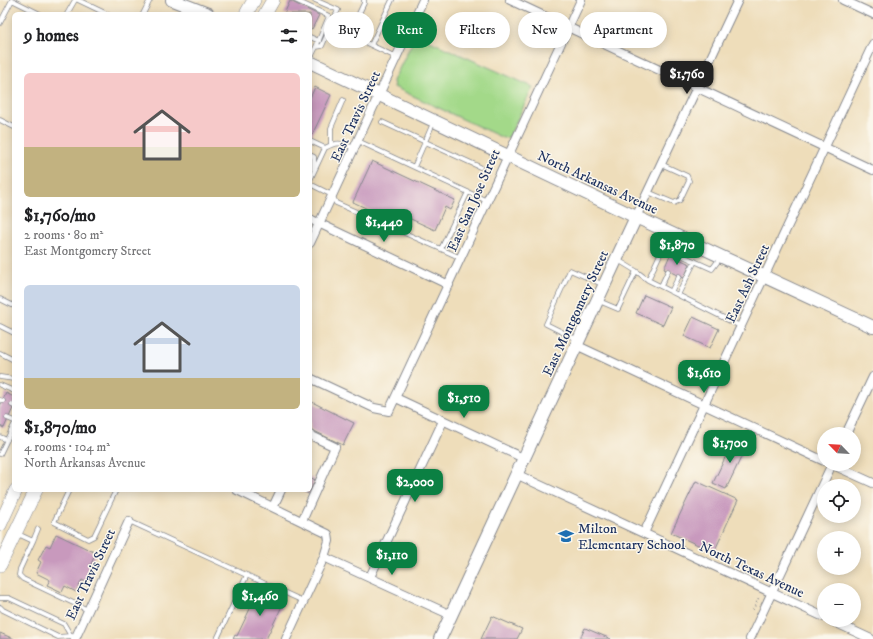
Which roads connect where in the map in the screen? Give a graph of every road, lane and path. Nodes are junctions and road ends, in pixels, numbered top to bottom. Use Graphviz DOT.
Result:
graph roads {
  1 [pos="75,0"];
  2 [pos="78,0"];
  3 [pos="150,0"];
  4 [pos="172,0"];
  5 [pos="254,0"];
  6 [pos="273,0"];
  7 [pos="295,0"];
  8 [pos="315,0"];
  9 [pos="364,0"];
  10 [pos="392,0"];
  11 [pos="423,0"];
  12 [pos="510,0"];
  13 [pos="581,0"];
  14 [pos="738,0"];
  15 [pos="843,0"];
  16 [pos="36,12"];
  17 [pos="68,12"];
  18 [pos="103,12"];
  19 [pos="144,12"];
  20 [pos="203,12"];
  21 [pos="247,12"];
  22 [pos="266,12"];
  23 [pos="360,12"];
  24 [pos="536,12"];
  25 [pos="873,14"];
  26 [pos="572,19"];
  27 [pos="0,23"];
  28 [pos="572,29"];
  29 [pos="312,38"];
  30 [pos="374,39"];
  31 [pos="319,41"];
  32 [pos="873,44"];
  33 [pos="374,46"];
  34 [pos="316,47"];
  35 [pos="558,48"];
  36 [pos="312,56"];
  37 [pos="397,57"];
  38 [pos="312,62"];
  39 [pos="696,88"];
  40 [pos="379,94"];
  41 [pos="343,100"];
  42 [pos="0,120"];
  43 [pos="434,120"];
  44 [pos="382,122"];
  45 [pos="12,126"];
  46 [pos="312,142"];
  47 [pos="425,142"];
  48 [pos="356,144"];
  49 [pos="331,145"];
  50 [pos="325,148"];
  51 [pos="825,148"];
  52 [pos="312,156"];
  53 [pos="508,156"];
  54 [pos="661,164"];
  55 [pos="414,167"];
  56 [pos="480,167"];
  57 [pos="873,170"];
  58 [pos="314,172"];
  59 [pos="312,176"];
  60 [pos="312,185"];
  61 [pos="468,192"];
  62 [pos="648,192"];
  63 [pos="332,195"];
  64 [pos="487,201"];
  65 [pos="636,217"];
  66 [pos="312,220"];
  67 [pos="319,224"];
  68 [pos="670,233"];
  69 [pos="312,239"];
  70 [pos="663,247"];
  71 [pos="441,249"];
  72 [pos="721,256"];
  73 [pos="461,258"];
  74 [pos="616,260"];
  75 [pos="695,262"];
  76 [pos="636,271"];
  77 [pos="668,271"];
  78 [pos="679,276"];
  79 [pos="764,276"];
  80 [pos="648,280"];
  81 [pos="449,285"];
  82 [pos="604,285"];
  83 [pos="660,286"];
  84 [pos="671,292"];
  85 [pos="678,296"];
  86 [pos="0,299"];
  87 [pos="597,300"];
  88 [pos="12,305"];
  89 [pos="0,326"];
  90 [pos="741,326"];
  91 [pos="873,327"];
  92 [pos="12,332"];
  93 [pos="577,343"];
  94 [pos="0,353"];
  95 [pos="12,359"];
  96 [pos="0,377"];
  97 [pos="873,377"];
  98 [pos="12,379"];
  99 [pos="312,379"];
  100 [pos="0,385"];
  101 [pos="12,390"];
  102 [pos="396,398"];
  103 [pos="704,405"];
  104 [pos="7,418"];
  105 [pos="12,420"];
  106 [pos="443,420"];
  107 [pos="849,427"];
  108 [pos="12,429"];
  109 [pos="312,436"];
  110 [pos="0,437"];
  111 [pos="7,440"];
  112 [pos="0,454"];
  113 [pos="523,458"];
  114 [pos="817,458"];
  115 [pos="829,471"];
  116 [pos="846,471"];
  117 [pos="516,474"];
  118 [pos="873,484"];
  119 [pos="15,492"];
  120 [pos="35,492"];
  121 [pos="68,492"];
  122 [pos="115,492"];
  123 [pos="248,492"];
  124 [pos="280,492"];
  125 [pos="274,508"];
  126 [pos="129,520"];
  127 [pos="302,521"];
  128 [pos="0,525"];
  129 [pos="38,529"];
  130 [pos="15,533"];
  131 [pos="644,533"];
  132 [pos="33,542"];
  133 [pos="324,557"];
  134 [pos="0,565"];
  135 [pos="247,575"];
  136 [pos="370,577"];
  137 [pos="772,593"];
  138 [pos="759,596"];
  139 [pos="0,598"];
  140 [pos="304,601"];
  141 [pos="0,607"];
  142 [pos="88,610"];
  143 [pos="451,614"];
  144 [pos="817,614"];
  145 [pos="751,615"];
  146 [pos="845,627"];
  147 [pos="74,637"];
  148 [pos="217,639"];
  149 [pos="286,639"];
  150 [pos="440,639"];
  151 [pos="750,639"];
  152 [pos="871,639"];
  1 -- 17 [label="lane"];
  2 -- 18 [label="lane"];
  3 -- 19 [label="lane"];
  4 -- 20 [label="main road"];
  5 -- 21 [label="main road"];
  6 -- 22 [label="main road"];
  7 -- 31 [label="lane"];
  8 -- 34 [label="lane"];
  9 -- 23 [label="lane"];
  10 -- 30 [label="lane"];
  11 -- 37 [label="street, East Travis Street"];
  12 -- 24 [label="street"];
  13 -- 26 [label="street, East San Jose Street"];
  14 -- 39 [label="street, East Montgomery Street"];
  15 -- 25 [label="street"];
  16 -- 27 [label="lane"];
  28 -- 39 [label="street"];
  29 -- 31 [label="lane"];
  31 -- 34 [label="lane"];
  32 -- 51 [label="street, East Ash Street"];
  33 -- 37 [label="lane"];
  34 -- 36 [label="lane"];
  35 -- 53 [label="street, East San Jose Street"];
  37 -- 40 [label="street, East Travis Street"];
  38 -- 40 [label="main road, North Arkansas Avenue"];
  39 -- 51 [label="street"];
  39 -- 54 [label="street, East Montgomery Street"];
  40 -- 43 [label="main road, North Arkansas Avenue"];
  40 -- 48 [label="street, East Travis Street"];
  41 -- 49 [label="lane"];
  42 -- 45 [label="lane"];
  43 -- 47 [label="lane"];
  43 -- 53 [label="main road, North Arkansas Avenue"];
  44 -- 47 [label="lane"];
  46 -- 50 [label="lane"];
  47 -- 55 [label="lane"];
  47 -- 56 [label="lane"];
  48 -- 49 [label="lane"];
  48 -- 55 [label="lane"];
  48 -- 63 [label="street, East Travis Street"];
  49 -- 50 [label="lane"];
  50 -- 58 [label="lane"];
  51 -- 57 [label="street"];
  51 -- 79 [label="street, East Ash Street"];
  52 -- 58 [label="lane"];
  53 -- 64 [label="street, East San Jose Street"];
  53 -- 65 [label="main road, North Arkansas Avenue"];
  54 -- 62 [label="street, East Montgomery Street"];
  54 -- 62 [label="lane"];
  55 -- 61 [label="lane"];
  58 -- 59 [label="lane"];
  60 -- 63 [label="lane"];
  61 -- 64 [label="lane"];
  61 -- 71 [label="lane"];
  62 -- 65 [label="street, East Montgomery Street"];
  63 -- 67 [label="street, East Travis Street"];
  63 -- 71 [label="lane"];
  64 -- 73 [label="street, East San Jose Street"];
  65 -- 68 [label="main road, North Arkansas Avenue"];
  65 -- 74 [label="main road, East Montgomery Street"];
  66 -- 67 [label="street"];
  67 -- 69 [label="street, East Travis Street"];
  67 -- 81 [label="street"];
  68 -- 70 [label="lane"];
  68 -- 72 [label="main road, North Arkansas Avenue"];
  70 -- 75 [label="lane"];
  70 -- 80 [label="lane"];
  71 -- 73 [label="lane"];
  72 -- 75 [label="lane"];
  72 -- 79 [label="main road, North Arkansas Avenue"];
  73 -- 81 [label="street, East San Jose Street"];
  74 -- 76 [label="lane"];
  74 -- 82 [label="main road, East Montgomery Street"];
  75 -- 85 [label="lane"];
  76 -- 80 [label="lane"];
  76 -- 87 [label="lane"];
  77 -- 83 [label="lane"];
  78 -- 84 [label="lane"];
  79 -- 90 [label="street, East Ash Street"];
  79 -- 91 [label="main road, North Arkansas Avenue"];
  80 -- 83 [label="lane"];
  81 -- 102 [label="street, East San Jose Street"];
  82 -- 87 [label="main road, East Montgomery Street"];
  82 -- 93 [label="lane"];
  83 -- 84 [label="lane"];
  84 -- 85 [label="lane"];
  85 -- 90 [label="lane"];
  86 -- 88 [label="lane"];
  87 -- 93 [label="main road, East Montgomery Street"];
  89 -- 92 [label="lane"];
  90 -- 103 [label="street, East Ash Street"];
  93 -- 103 [label="street"];
  93 -- 113 [label="main road, East Montgomery Street"];
  94 -- 95 [label="lane"];
  96 -- 98 [label="lane"];
  97 -- 107 [label="street"];
  99 -- 102 [label="street, East San Jose Street"];
  100 -- 101 [label="lane"];
  102 -- 106 [label="street"];
  103 -- 114 [label="street"];
  103 -- 131 [label="street, East Ash Street"];
  104 -- 105 [label="lane"];
  106 -- 113 [label="street"];
  106 -- 136 [label="street"];
  108 -- 111 [label="lane"];
  109 -- 127 [label="street"];
  110 -- 111 [label="lane"];
  111 -- 112 [label="lane"];
  113 -- 117 [label="main road, East Montgomery Street"];
  115 -- 137 [label="street"];
  116 -- 118 [label="street"];
  117 -- 131 [label="street, North Texas Avenue"];
  117 -- 143 [label="main road, East Montgomery Street"];
  119 -- 128 [label="main road"];
  120 -- 130 [label="main road"];
  121 -- 122 [label="lane"];
  123 -- 125 [label="street"];
  124 -- 125 [label="street"];
  125 -- 127 [label="street"];
  126 -- 135 [label="lane"];
  126 -- 142 [label="street, East Travis Street"];
  127 -- 133 [label="street"];
  129 -- 132 [label="lane"];
  130 -- 132 [label="lane"];
  130 -- 134 [label="main road"];
  131 -- 137 [label="street, North Texas Avenue"];
  132 -- 142 [label="lane"];
  133 -- 136 [label="street"];
  133 -- 140 [label="street"];
  135 -- 140 [label="lane"];
  135 -- 148 [label="lane"];
  136 -- 143 [label="street"];
  137 -- 144 [label="street, North Texas Avenue"];
  137 -- 151 [label="street"];
  138 -- 145 [label="path"];
  139 -- 147 [label="lane"];
  140 -- 149 [label="street"];
  141 -- 147 [label="lane"];
  142 -- 147 [label="street, East Travis Street"];
  143 -- 150 [label="main road, East Montgomery Street"];
  146 -- 152 [label="street"];
}
